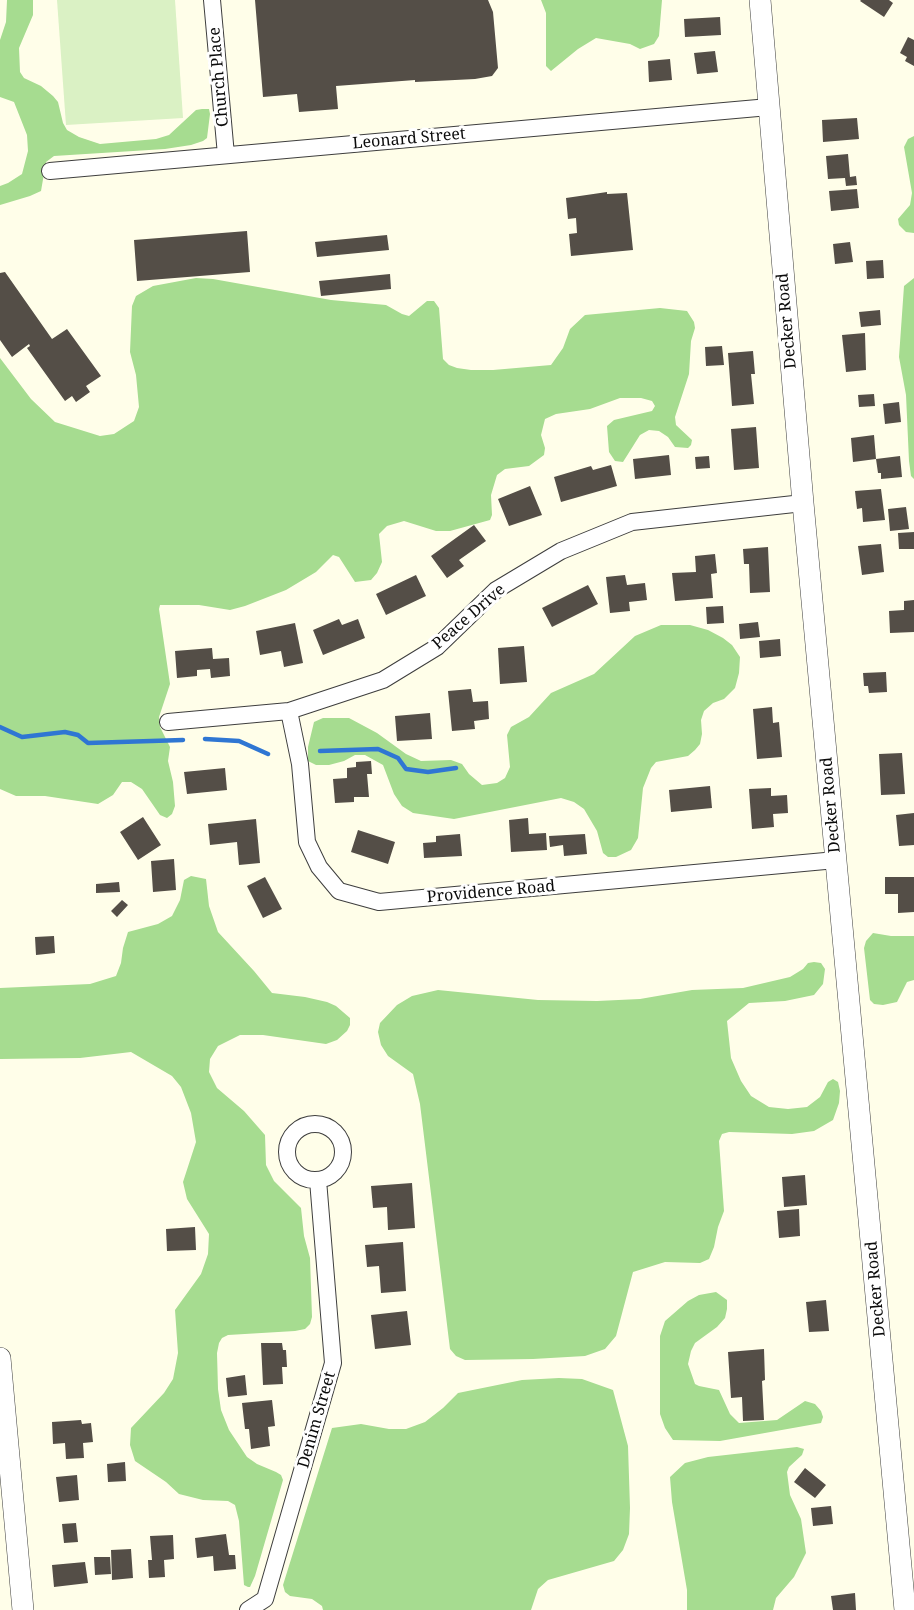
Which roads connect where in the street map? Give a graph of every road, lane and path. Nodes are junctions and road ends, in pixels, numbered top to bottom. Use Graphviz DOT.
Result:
graph roads {
  1 [pos="212,0"];
  2 [pos="760,0"];
  3 [pos="769,107"];
  4 [pos="226,155"];
  5 [pos="50,171"];
  6 [pos="803,503"];
  7 [pos="289,711"];
  8 [pos="168,722"];
  9 [pos="836,860"];
  10 [pos="318,1180"];
  11 [pos="0,1358"];
  12 [pos="23,1610"];
  13 [pos="248,1610"];
  14 [pos="906,1610"];
  1 -- 4 [label="street, Church Place"];
  2 -- 3 [label="street, Decker Road"];
  3 -- 4 [label="street, Leonard Street"];
  3 -- 6 [label="street, Decker Road"];
  4 -- 5 [label="street, Leonard Street"];
  6 -- 7 [label="street, Peace Drive"];
  6 -- 9 [label="street, Decker Road"];
  7 -- 8 [label="street, Peace Drive"];
  7 -- 9 [label="street, Providence Road"];
  9 -- 14 [label="street, Decker Road"];
  10 -- 13 [label="street, Denim Street"];
  11 -- 12 [label="street"];
}
